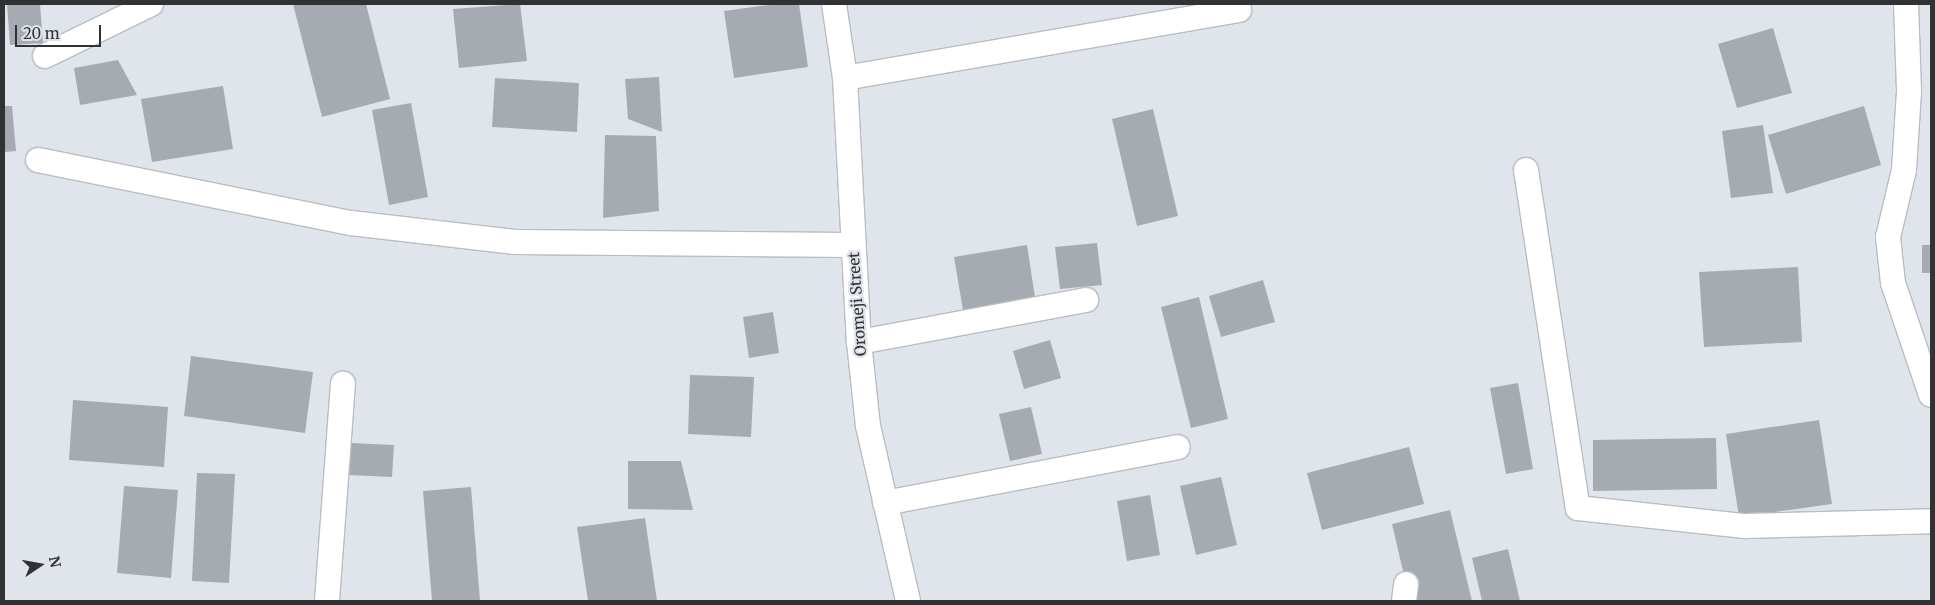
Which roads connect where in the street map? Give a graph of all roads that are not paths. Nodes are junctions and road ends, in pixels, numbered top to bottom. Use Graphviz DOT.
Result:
graph roads {
  1 [pos="151,4"];
  2 [pos="834,4"];
  3 [pos="1906,4"];
  4 [pos="1239,10"];
  5 [pos="45,56"];
  6 [pos="846,78"];
  7 [pos="38,160"];
  8 [pos="1526,170"];
  9 [pos="853,245"];
  10 [pos="1086,300"];
  11 [pos="859,342"];
  12 [pos="343,384"];
  13 [pos="1931,395"];
  14 [pos="1178,448"];
  15 [pos="885,503"];
  16 [pos="1931,521"];
  17 [pos="327,601"];
  18 [pos="908,601"];
  1 -- 5 [label="street"];
  2 -- 6 [label="street, Oromeji Street"];
  3 -- 13 [label="street"];
  4 -- 6 [label="street"];
  6 -- 9 [label="street, Oromeji Street"];
  7 -- 9 [label="street"];
  8 -- 16 [label="street"];
  9 -- 11 [label="street, Oromeji Street"];
  10 -- 11 [label="street"];
  11 -- 15 [label="street, Oromeji Street"];
  12 -- 17 [label="street"];
  14 -- 15 [label="street"];
  15 -- 18 [label="street, Oromeji Street"];
}
